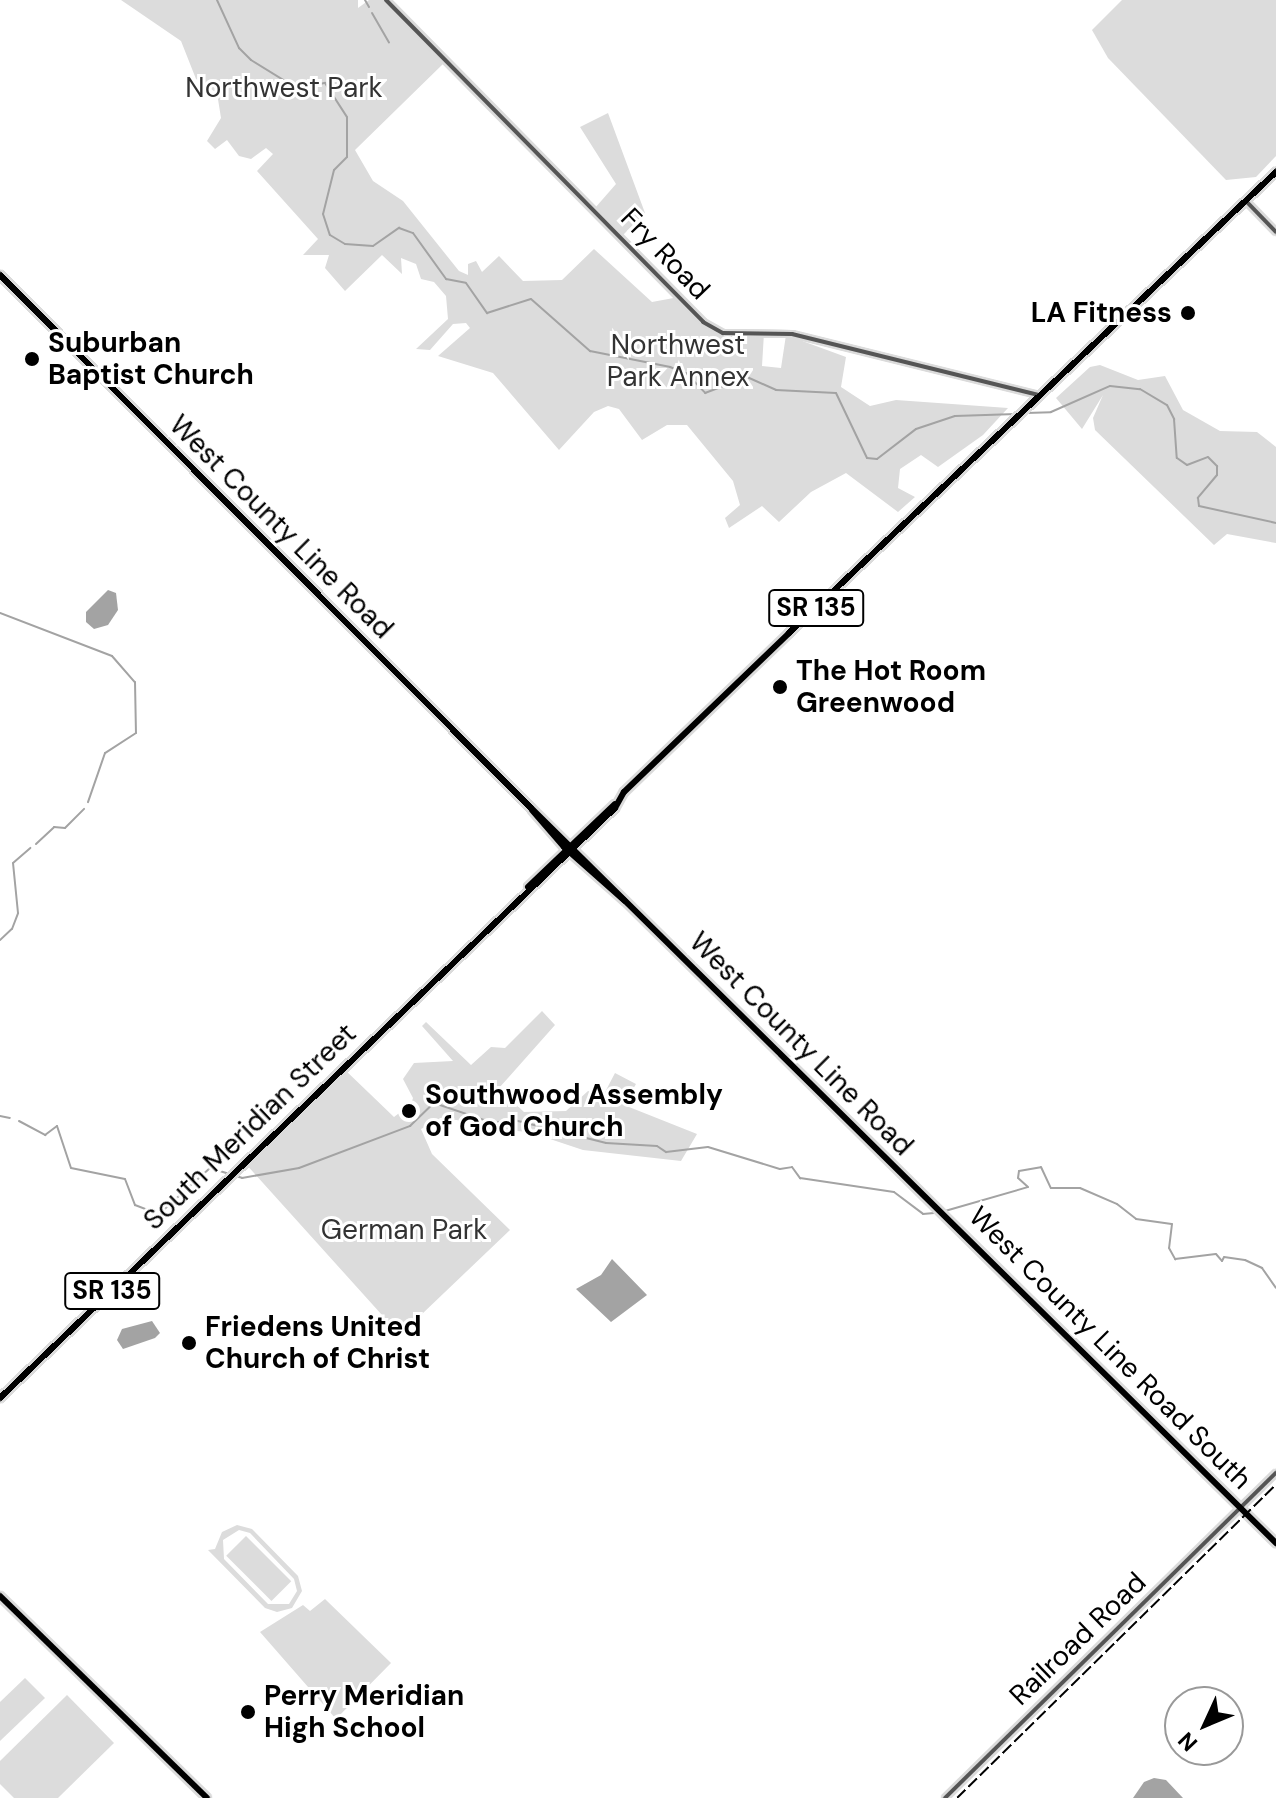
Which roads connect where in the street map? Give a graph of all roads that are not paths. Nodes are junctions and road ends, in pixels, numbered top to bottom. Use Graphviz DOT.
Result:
graph roads {
  1 [pos="386,0"];
  2 [pos="1276,172"];
  3 [pos="1246,201"];
  4 [pos="1276,232"];
  5 [pos="0,275"];
  6 [pos="1041,396"];
  7 [pos="569,847"];
  8 [pos="947,1218"];
  9 [pos="0,1398"];
  10 [pos="1276,1473"];
  11 [pos="1240,1508"];
  12 [pos="1276,1543"];
  13 [pos="0,1596"];
  14 [pos="207,1798"];
  15 [pos="945,1798"];
  1 -- 6 [label="street, Fry Road"];
  2 -- 3 [label="main road, SR 135"];
  3 -- 4 [label="street"];
  3 -- 6 [label="main road, SR 135"];
  5 -- 7 [label="main road, West County Line Road"];
  6 -- 7 [label="main road, SR 135"];
  7 -- 8 [label="main road, West County Line Road"];
  7 -- 9 [label="main road, South Meridian Street / SR 135"];
  8 -- 11 [label="main road, West County Line Road South"];
  10 -- 11 [label="street, Railroad Road"];
  11 -- 12 [label="main road, West County Line Road South"];
  11 -- 15 [label="street, Railroad Road"];
  13 -- 14 [label="main road"];
}
